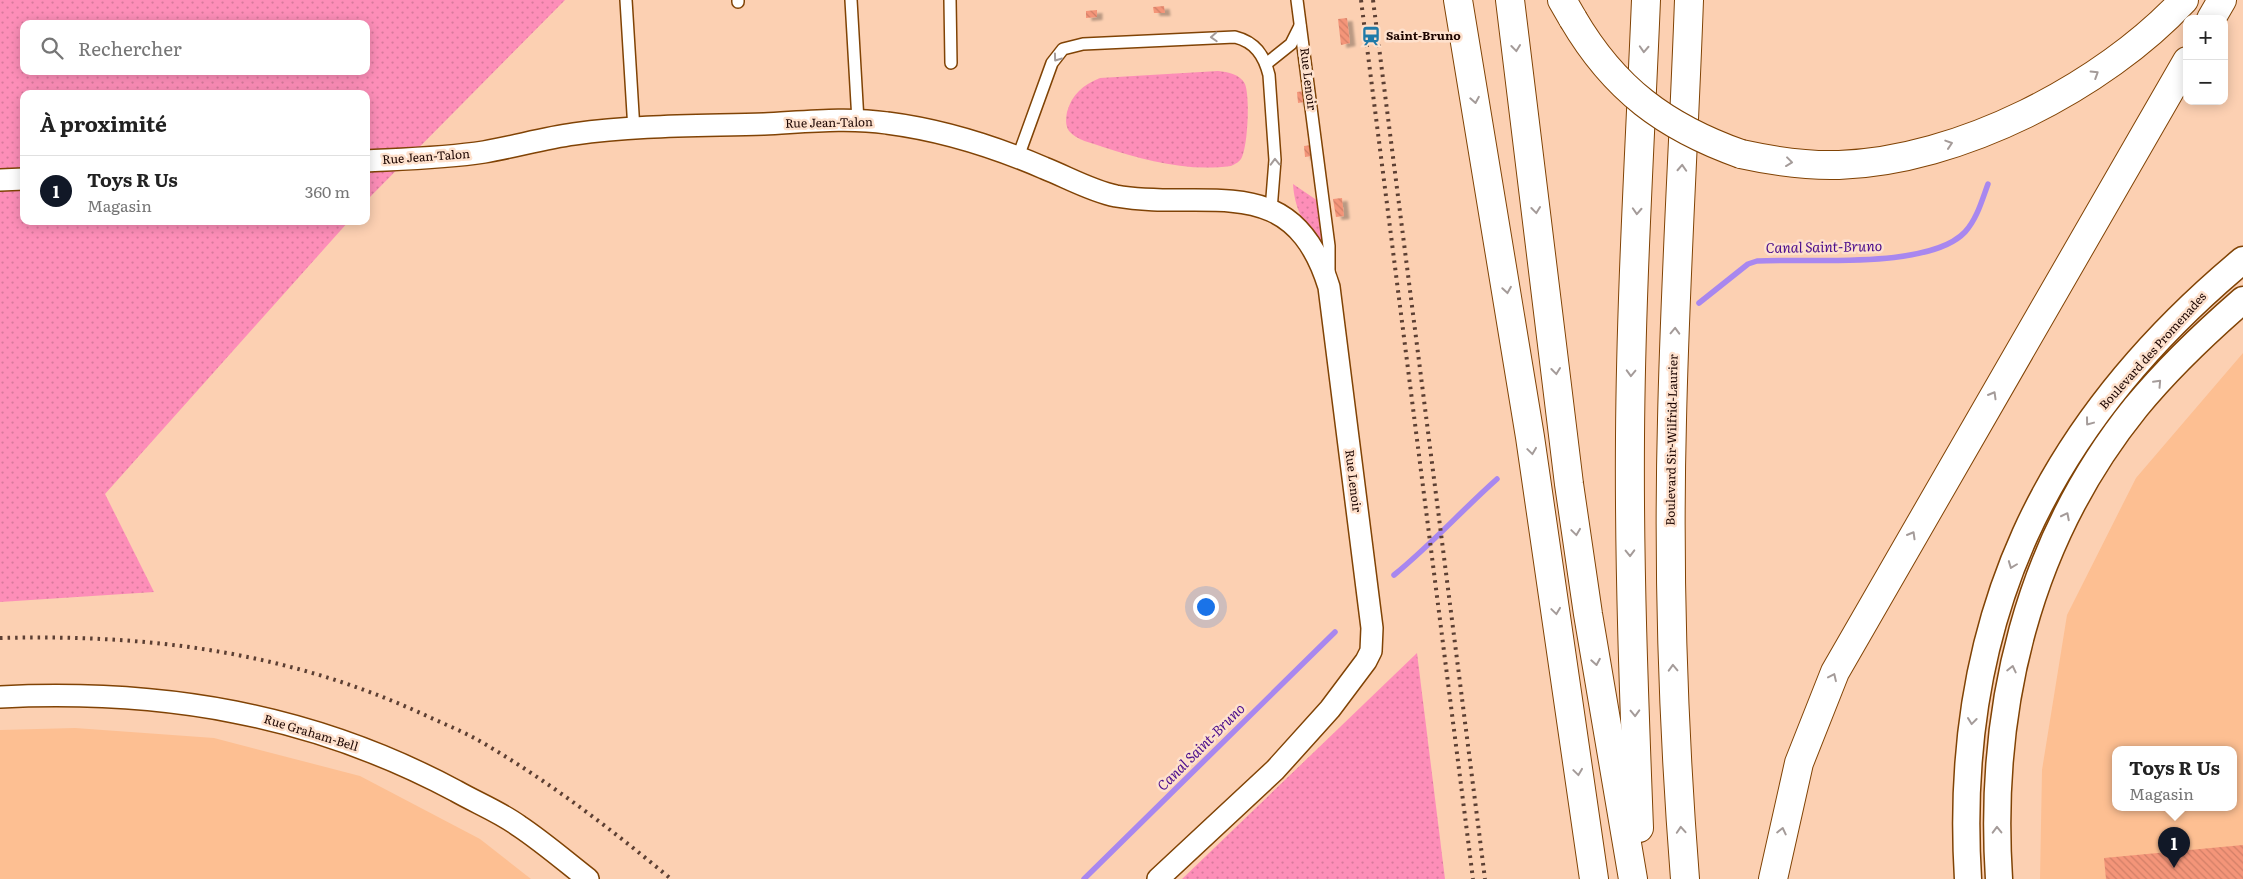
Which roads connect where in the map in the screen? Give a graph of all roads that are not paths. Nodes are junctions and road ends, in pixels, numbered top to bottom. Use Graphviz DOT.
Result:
graph roads {
  1 [pos="626,0"];
  2 [pos="851,0"];
  3 [pos="950,0"];
  4 [pos="1297,0"];
  5 [pos="1458,0"];
  6 [pos="1510,0"];
  7 [pos="1646,0"];
  8 [pos="1689,0"];
  9 [pos="2184,0"];
  10 [pos="2222,0"];
  11 [pos="1567,10"];
  12 [pos="2213,15"];
  13 [pos="1301,24"];
  14 [pos="951,63"];
  15 [pos="1266,64"];
  16 [pos="2183,68"];
  17 [pos="858,121"];
  18 [pos="634,130"];
  19 [pos="1018,157"];
  20 [pos="370,161"];
  21 [pos="20,179"];
  22 [pos="0,180"];
  23 [pos="1271,210"];
  24 [pos="2243,260"];
  25 [pos="1329,288"];
  26 [pos="2243,300"];
  27 [pos="0,697"];
  28 [pos="588,879"];
  29 [pos="1158,879"];
  30 [pos="1594,879"];
  31 [pos="1633,879"];
  32 [pos="1641,879"];
  33 [pos="1685,879"];
  34 [pos="1773,879"];
  35 [pos="1968,879"];
  36 [pos="1999,879"];
  1 -- 18 [label="lane"];
  2 -- 17 [label="lane"];
  3 -- 14 [label="lane"];
  4 -- 13 [label="lane, Rue Lenoir"];
  5 -- 30 [label="highway, one-way"];
  6 -- 31 [label="highway, one-way"];
  7 -- 32 [label="highway, one-way"];
  33 -- 8 [label="highway, Boulevard Sir-Wilfrid-Laurier, one-way"];
  11 -- 9 [label="highway, one-way, bridge"];
  10 -- 12 [label="highway"];
  13 -- 15 [label="lane"];
  13 -- 25 [label="lane, Rue Lenoir"];
  15 -- 19 [label="lane, one-way"];
  23 -- 15 [label="lane, one-way"];
  34 -- 16 [label="highway, one-way"];
  17 -- 18 [label="street, Rue Jean-Talon"];
  17 -- 19 [label="street, Rue Jean-Talon"];
  18 -- 20 [label="street, Rue Jean-Talon"];
  19 -- 23 [label="street, Rue Jean-Talon"];
  21 -- 22 [label="street"];
  23 -- 25 [label="street, Rue Jean-Talon"];
  24 -- 35 [label="street, Boulevard des Promenades, one-way"];
  25 -- 29 [label="street, Rue Lenoir"];
  36 -- 26 [label="street, Boulevard des Promenades, one-way"];
  27 -- 28 [label="street, Rue Graham-Bell"];
}
